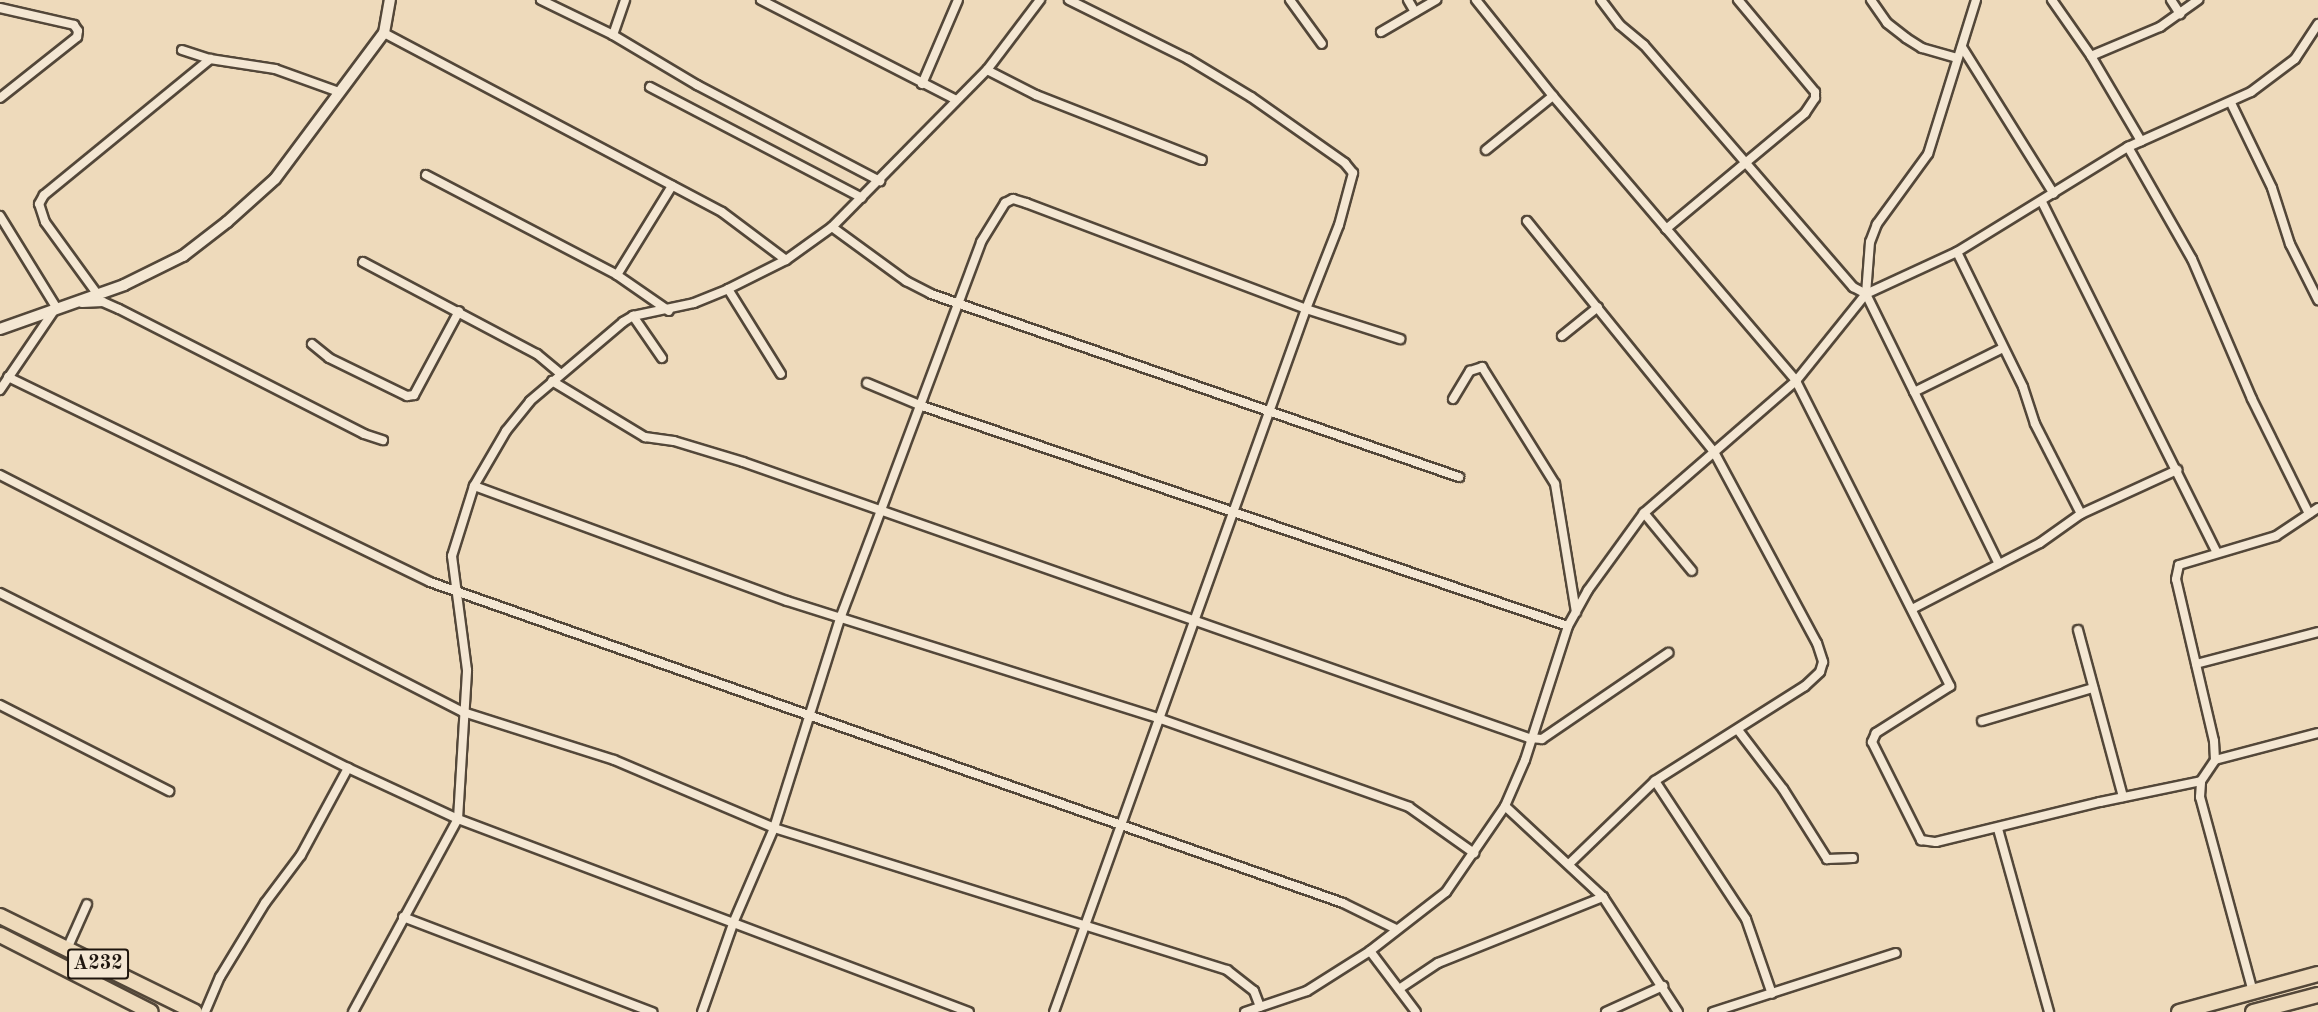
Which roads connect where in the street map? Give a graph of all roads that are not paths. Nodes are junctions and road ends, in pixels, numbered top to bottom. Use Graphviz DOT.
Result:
graph roads {
  1 [pos="390,0"];
  2 [pos="541,0"];
  3 [pos="625,0"];
  4 [pos="760,0"];
  5 [pos="958,0"];
  6 [pos="1040,0"];
  7 [pos="1069,0"];
  8 [pos="1290,0"];
  9 [pos="1408,0"];
  10 [pos="1436,0"];
  11 [pos="1476,0"];
  12 [pos="1601,0"];
  13 [pos="1738,0"];
  14 [pos="1871,0"];
  15 [pos="1976,0"];
  16 [pos="2052,0"];
  17 [pos="2171,0"];
  18 [pos="2198,0"];
  19 [pos="0,8"];
  20 [pos="1415,12"];
  21 [pos="2180,14"];
  22 [pos="2318,24"];
  23 [pos="1381,32"];
  24 [pos="384,33"];
  25 [pos="613,35"];
  26 [pos="1322,44"];
  27 [pos="1962,47"];
  28 [pos="182,50"];
  29 [pos="2091,56"];
  30 [pos="1957,58"];
  31 [pos="210,59"];
  32 [pos="987,70"];
  33 [pos="921,84"];
  34 [pos="651,87"];
  35 [pos="339,92"];
  36 [pos="1553,96"];
  37 [pos="0,98"];
  38 [pos="956,100"];
  39 [pos="2231,103"];
  40 [pos="2141,141"];
  41 [pos="2128,147"];
  42 [pos="1486,150"];
  43 [pos="1202,160"];
  44 [pos="1746,163"];
  45 [pos="426,175"];
  46 [pos="880,181"];
  47 [pos="672,186"];
  48 [pos="2054,194"];
  49 [pos="862,198"];
  50 [pos="2042,202"];
  51 [pos="0,216"];
  52 [pos="1527,221"];
  53 [pos="832,228"];
  54 [pos="1666,229"];
  55 [pos="1957,252"];
  56 [pos="786,260"];
  57 [pos="363,262"];
  58 [pos="617,275"];
  59 [pos="728,289"];
  60 [pos="1866,294"];
  61 [pos="98,295"];
  62 [pos="2318,300"];
  63 [pos="960,303"];
  64 [pos="57,307"];
  65 [pos="1598,307"];
  66 [pos="1306,309"];
  67 [pos="459,311"];
  68 [pos="669,311"];
  69 [pos="633,316"];
  70 [pos="0,329"];
  71 [pos="1562,336"];
  72 [pos="1400,339"];
  73 [pos="312,344"];
  74 [pos="2003,348"];
  75 [pos="662,358"];
  76 [pos="561,374"];
  77 [pos="781,374"];
  78 [pos="8,377"];
  79 [pos="552,381"];
  80 [pos="1796,381"];
  81 [pos="867,383"];
  82 [pos="0,390"];
  83 [pos="1914,392"];
  84 [pos="1453,399"];
  85 [pos="922,406"];
  86 [pos="1272,411"];
  87 [pos="384,440"];
  88 [pos="1714,452"];
  89 [pos="2177,470"];
  90 [pos="0,475"];
  91 [pos="1459,477"];
  92 [pos="474,486"];
  93 [pos="2318,508"];
  94 [pos="880,510"];
  95 [pos="1235,512"];
  96 [pos="1644,513"];
  97 [pos="2081,514"];
  98 [pos="2309,514"];
  99 [pos="2217,553"];
  100 [pos="1999,564"];
  101 [pos="1692,572"];
  102 [pos="459,591"];
  103 [pos="0,593"];
  104 [pos="1912,609"];
  105 [pos="1576,612"];
  106 [pos="841,616"];
  107 [pos="1196,621"];
  108 [pos="1568,626"];
  109 [pos="2078,630"];
  110 [pos="2318,632"];
  111 [pos="1668,653"];
  112 [pos="2196,664"];
  113 [pos="2093,688"];
  114 [pos="0,705"];
  115 [pos="463,712"];
  116 [pos="811,716"];
  117 [pos="1161,719"];
  118 [pos="1982,721"];
  119 [pos="1738,730"];
  120 [pos="2318,733"];
  121 [pos="1529,738"];
  122 [pos="2215,760"];
  123 [pos="348,768"];
  124 [pos="1655,781"];
  125 [pos="2201,782"];
  126 [pos="169,791"];
  127 [pos="2122,797"];
  128 [pos="1505,806"];
  129 [pos="458,819"];
  130 [pos="1121,826"];
  131 [pos="774,828"];
  132 [pos="1998,829"];
  133 [pos="1474,853"];
  134 [pos="1853,858"];
  135 [pos="1569,864"];
  136 [pos="1603,897"];
  137 [pos="87,904"];
  138 [pos="0,916"];
  139 [pos="403,917"];
  140 [pos="734,921"];
  141 [pos="1083,927"];
  142 [pos="1394,928"];
  143 [pos="0,935"];
  144 [pos="67,949"];
  145 [pos="1370,951"];
  146 [pos="1896,953"];
  147 [pos="2318,974"];
  148 [pos="1663,986"];
  149 [pos="1400,988"];
  150 [pos="2253,992"];
  151 [pos="1772,994"];
  152 [pos="2318,995"];
  153 [pos="1260,1007"];
  154 [pos="151,1012"];
  155 [pos="195,1012"];
  156 [pos="205,1012"];
  157 [pos="353,1012"];
  158 [pos="652,1012"];
  159 [pos="702,1012"];
  160 [pos="969,1012"];
  161 [pos="1054,1012"];
  162 [pos="1245,1012"];
  163 [pos="1416,1012"];
  164 [pos="1606,1012"];
  165 [pos="1678,1012"];
  166 [pos="1713,1012"];
  167 [pos="2049,1012"];
  168 [pos="2179,1012"];
  169 [pos="2253,1012"];
  1 -- 24 [label="street"];
  2 -- 25 [label="street"];
  3 -- 25 [label="street"];
  4 -- 33 [label="street"];
  5 -- 33 [label="street"];
  6 -- 32 [label="street"];
  7 -- 66 [label="street"];
  8 -- 26 [label="street"];
  9 -- 20 [label="street"];
  10 -- 20 [label="street"];
  11 -- 36 [label="street"];
  12 -- 44 [label="street"];
  13 -- 44 [label="street"];
  14 -- 30 [label="street"];
  15 -- 27 [label="street"];
  16 -- 29 [label="street"];
  17 -- 21 [label="street"];
  18 -- 21 [label="street"];
  19 -- 37 [label="street"];
  20 -- 23 [label="street"];
  21 -- 29 [label="street"];
  22 -- 39 [label="street"];
  24 -- 35 [label="street"];
  24 -- 47 [label="street"];
  25 -- 46 [label="street"];
  27 -- 30 [label="street"];
  27 -- 48 [label="street"];
  28 -- 31 [label="street"];
  29 -- 40 [label="street"];
  30 -- 60 [label="street"];
  31 -- 35 [label="street"];
  31 -- 61 [label="street"];
  32 -- 38 [label="street"];
  32 -- 43 [label="street"];
  33 -- 38 [label="street"];
  34 -- 49 [label="street"];
  35 -- 61 [label="street"];
  36 -- 42 [label="street"];
  36 -- 54 [label="street"];
  38 -- 46 [label="street"];
  39 -- 40 [label="street"];
  39 -- 62 [label="street"];
  40 -- 41 [label="street"];
  41 -- 48 [label="street"];
  41 -- 98 [label="street"];
  44 -- 54 [label="street"];
  44 -- 60 [label="street"];
  45 -- 58 [label="street"];
  46 -- 49 [label="street"];
  47 -- 56 [label="street"];
  47 -- 58 [label="street"];
  48 -- 50 [label="street"];
  49 -- 53 [label="street"];
  50 -- 55 [label="street"];
  50 -- 89 [label="street"];
  51 -- 64 [label="street"];
  52 -- 65 [label="street"];
  53 -- 56 [label="street"];
  53 -- 63 [label="street"];
  54 -- 80 [label="street"];
  55 -- 60 [label="street"];
  55 -- 74 [label="street"];
  56 -- 59 [label="street"];
  57 -- 67 [label="street"];
  58 -- 68 [label="street"];
  59 -- 68 [label="street"];
  59 -- 77 [label="street"];
  60 -- 80 [label="street"];
  60 -- 83 [label="street"];
  61 -- 64 [label="street"];
  63 -- 66 [label="street"];
  63 -- 85 [label="street"];
  63 -- 86 [label="street"];
  64 -- 70 [label="street"];
  64 -- 78 [label="street"];
  64 -- 87 [label="street"];
  65 -- 71 [label="street"];
  65 -- 88 [label="street"];
  66 -- 72 [label="street"];
  66 -- 86 [label="street"];
  67 -- 73 [label="street"];
  67 -- 76 [label="street"];
  68 -- 69 [label="street"];
  69 -- 75 [label="street"];
  69 -- 76 [label="street"];
  74 -- 83 [label="street"];
  74 -- 97 [label="street"];
  76 -- 79 [label="street"];
  78 -- 82 [label="street"];
  78 -- 102 [label="street"];
  79 -- 92 [label="street"];
  79 -- 94 [label="street"];
  80 -- 88 [label="street"];
  80 -- 104 [label="street"];
  81 -- 85 [label="street"];
  83 -- 100 [label="street"];
  84 -- 105 [label="street"];
  85 -- 94 [label="street"];
  85 -- 95 [label="street"];
  86 -- 91 [label="street"];
  86 -- 95 [label="street"];
  88 -- 96 [label="street"];
  88 -- 119 [label="street"];
  89 -- 97 [label="street"];
  89 -- 99 [label="street"];
  90 -- 115 [label="street"];
  92 -- 102 [label="street"];
  92 -- 106 [label="street"];
  93 -- 98 [label="street"];
  94 -- 106 [label="street"];
  94 -- 107 [label="street"];
  95 -- 107 [label="street"];
  95 -- 108 [label="street"];
  96 -- 101 [label="street"];
  96 -- 105 [label="street"];
  97 -- 100 [label="street"];
  98 -- 99 [label="street"];
  99 -- 112 [label="street"];
  100 -- 104 [label="street"];
  102 -- 115 [label="street"];
  102 -- 116 [label="street"];
  103 -- 123 [label="street"];
  104 -- 132 [label="street"];
  105 -- 108 [label="street"];
  106 -- 116 [label="street"];
  106 -- 117 [label="street"];
  107 -- 117 [label="street"];
  107 -- 121 [label="street"];
  108 -- 121 [label="street"];
  109 -- 113 [label="street"];
  110 -- 112 [label="street"];
  111 -- 121 [label="street"];
  112 -- 122 [label="street"];
  113 -- 118 [label="street"];
  113 -- 127 [label="street"];
  114 -- 126 [label="street"];
  115 -- 129 [label="street"];
  115 -- 131 [label="street"];
  116 -- 130 [label="street"];
  116 -- 131 [label="street"];
  117 -- 130 [label="street"];
  117 -- 133 [label="street"];
  119 -- 124 [label="street"];
  119 -- 134 [label="street"];
  120 -- 122 [label="street"];
  121 -- 128 [label="street"];
  122 -- 125 [label="street"];
  123 -- 129 [label="street"];
  123 -- 156 [label="street"];
  124 -- 135 [label="street"];
  124 -- 151 [label="street"];
  125 -- 127 [label="street"];
  125 -- 150 [label="street"];
  127 -- 132 [label="street"];
  128 -- 133 [label="street"];
  128 -- 135 [label="street"];
  129 -- 139 [label="street"];
  129 -- 140 [label="street"];
  130 -- 141 [label="street"];
  130 -- 142 [label="street"];
  131 -- 140 [label="street"];
  131 -- 141 [label="street"];
  132 -- 167 [label="street"];
  133 -- 142 [label="street"];
  135 -- 136 [label="street"];
  136 -- 148 [label="street"];
  136 -- 149 [label="street"];
  137 -- 144 [label="street"];
  138 -- 144 [label="main road, A232"];
  139 -- 157 [label="street"];
  139 -- 158 [label="street"];
  140 -- 159 [label="street"];
  140 -- 160 [label="street"];
  141 -- 153 [label="street"];
  141 -- 161 [label="street"];
  142 -- 145 [label="street"];
  143 -- 154 [label="main road, A232"];
  144 -- 155 [label="main road, A232"];
  145 -- 149 [label="street"];
  145 -- 153 [label="street"];
  146 -- 151 [label="street"];
  147 -- 150 [label="main road"];
  148 -- 164 [label="street"];
  148 -- 165 [label="street"];
  149 -- 163 [label="street"];
  150 -- 168 [label="main road"];
  151 -- 166 [label="street"];
  152 -- 169 [label="main road"];
  153 -- 162 [label="street"];
}
